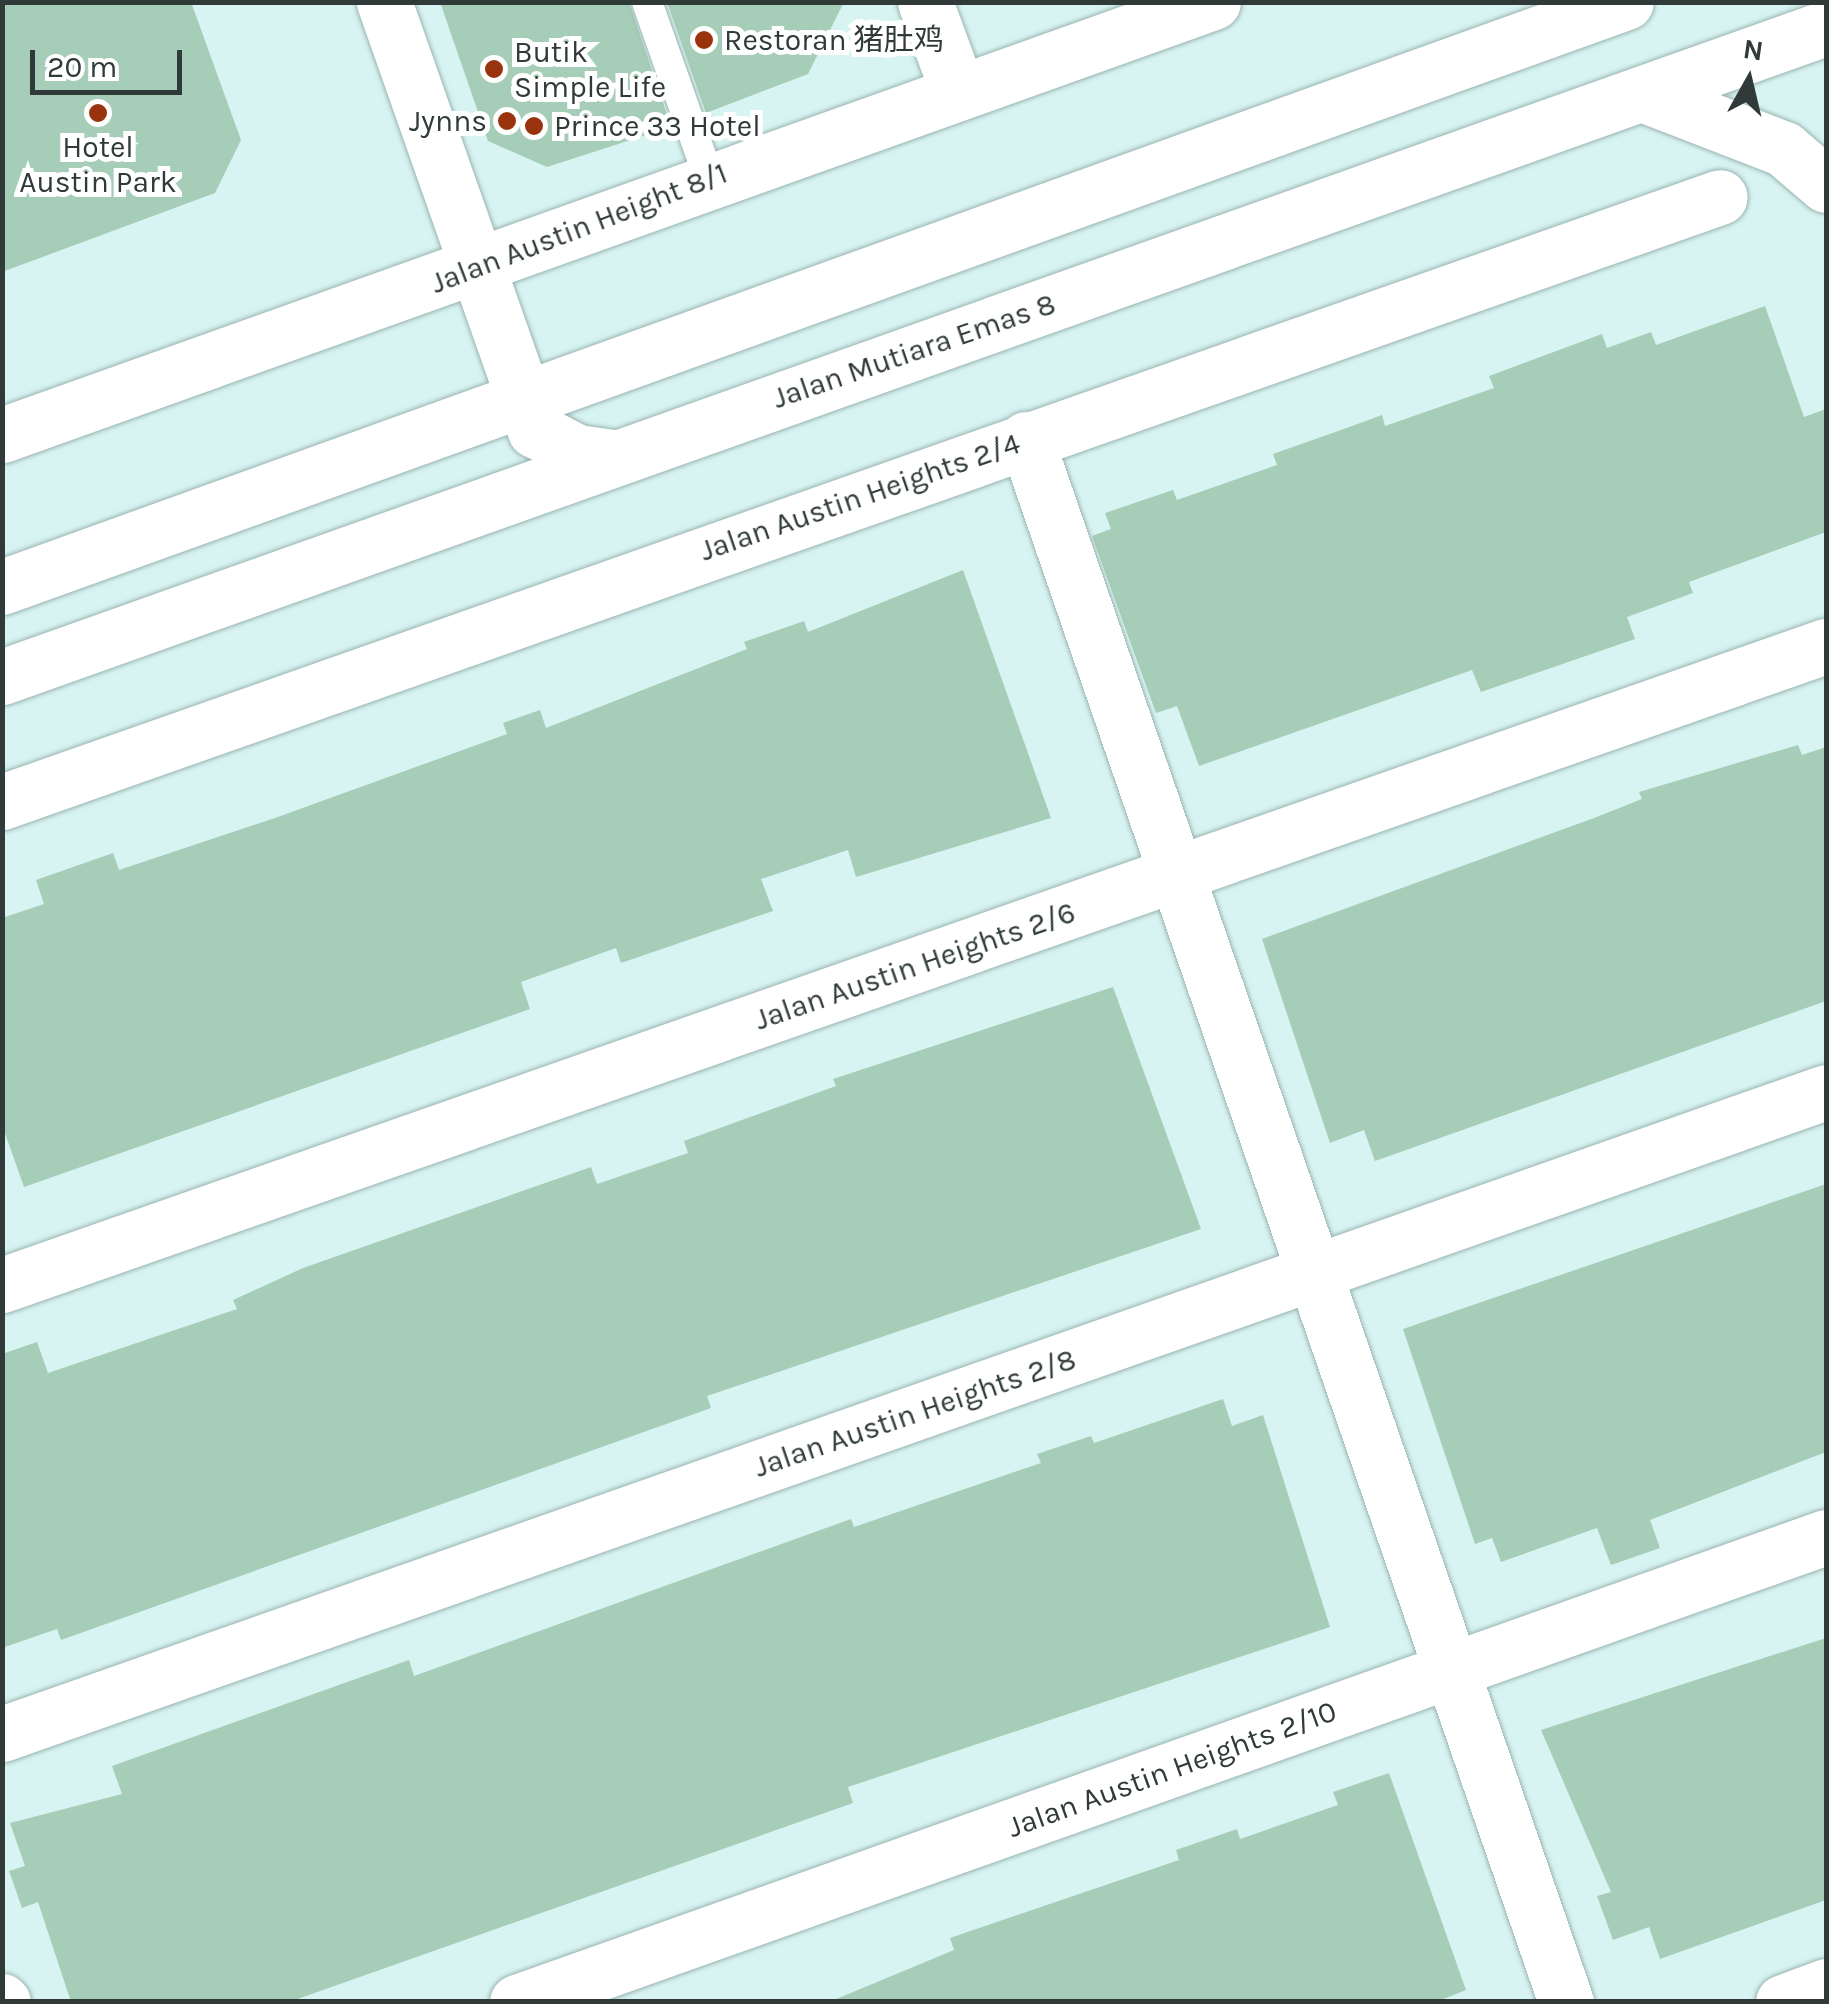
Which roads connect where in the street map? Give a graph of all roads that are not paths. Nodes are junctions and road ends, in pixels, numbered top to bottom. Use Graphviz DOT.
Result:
graph roads {
  1 [pos="384,2"];
  2 [pos="647,2"];
  3 [pos="925,2"];
  4 [pos="1213,2"];
  5 [pos="1626,2"];
  6 [pos="1826,28"];
  7 [pos="957,89"];
  8 [pos="1646,95"];
  9 [pos="709,178"];
  10 [pos="1826,185"];
  11 [pos="1720,197"];
  12 [pos="478,268"];
  13 [pos="524,404"];
  14 [pos="2,435"];
  15 [pos="1026,440"];
  16 [pos="614,457"];
  17 [pos="2,587"];
  18 [pos="1826,646"];
  19 [pos="2,677"];
  20 [pos="2,802"];
  21 [pos="1176,874"];
  22 [pos="1826,1092"];
  23 [pos="1314,1272"];
  24 [pos="2,1285"];
  25 [pos="1826,1537"];
  26 [pos="1452,1670"];
  27 [pos="2,1734"];
  28 [pos="1826,1986"];
  29 [pos="518,2002"];
  30 [pos="1566,2002"];
  31 [pos="1783,2002"];
  1 -- 12 [label="street"];
  2 -- 9 [label="lane"];
  3 -- 7 [label="street"];
  4 -- 7 [label="street, Jalan Austin Height 8/1"];
  5 -- 13 [label="street"];
  6 -- 8 [label="street, Jalan Mutiara Emas 8"];
  7 -- 9 [label="street, Jalan Austin Height 8/1"];
  8 -- 10 [label="street"];
  8 -- 16 [label="street, Jalan Mutiara Emas 8"];
  9 -- 12 [label="street, Jalan Austin Height 8/1"];
  11 -- 15 [label="street, Jalan Austin Heights 2/4"];
  12 -- 13 [label="street"];
  12 -- 14 [label="street, Jalan Austin Height 8/1"];
  13 -- 16 [label="street"];
  13 -- 17 [label="street"];
  15 -- 20 [label="street, Jalan Austin Heights 2/4"];
  15 -- 21 [label="street"];
  16 -- 19 [label="street, Jalan Mutiara Emas 8"];
  18 -- 21 [label="street, Jalan Austin Heights 2/6"];
  21 -- 23 [label="street"];
  21 -- 24 [label="street, Jalan Austin Heights 2/6"];
  22 -- 23 [label="street, Jalan Austin Heights 2/8"];
  23 -- 26 [label="street"];
  23 -- 27 [label="street, Jalan Austin Heights 2/8"];
  25 -- 26 [label="street, Jalan Austin Heights 2/10"];
  26 -- 29 [label="street, Jalan Austin Heights 2/10"];
  26 -- 30 [label="street"];
  28 -- 31 [label="street"];
}
